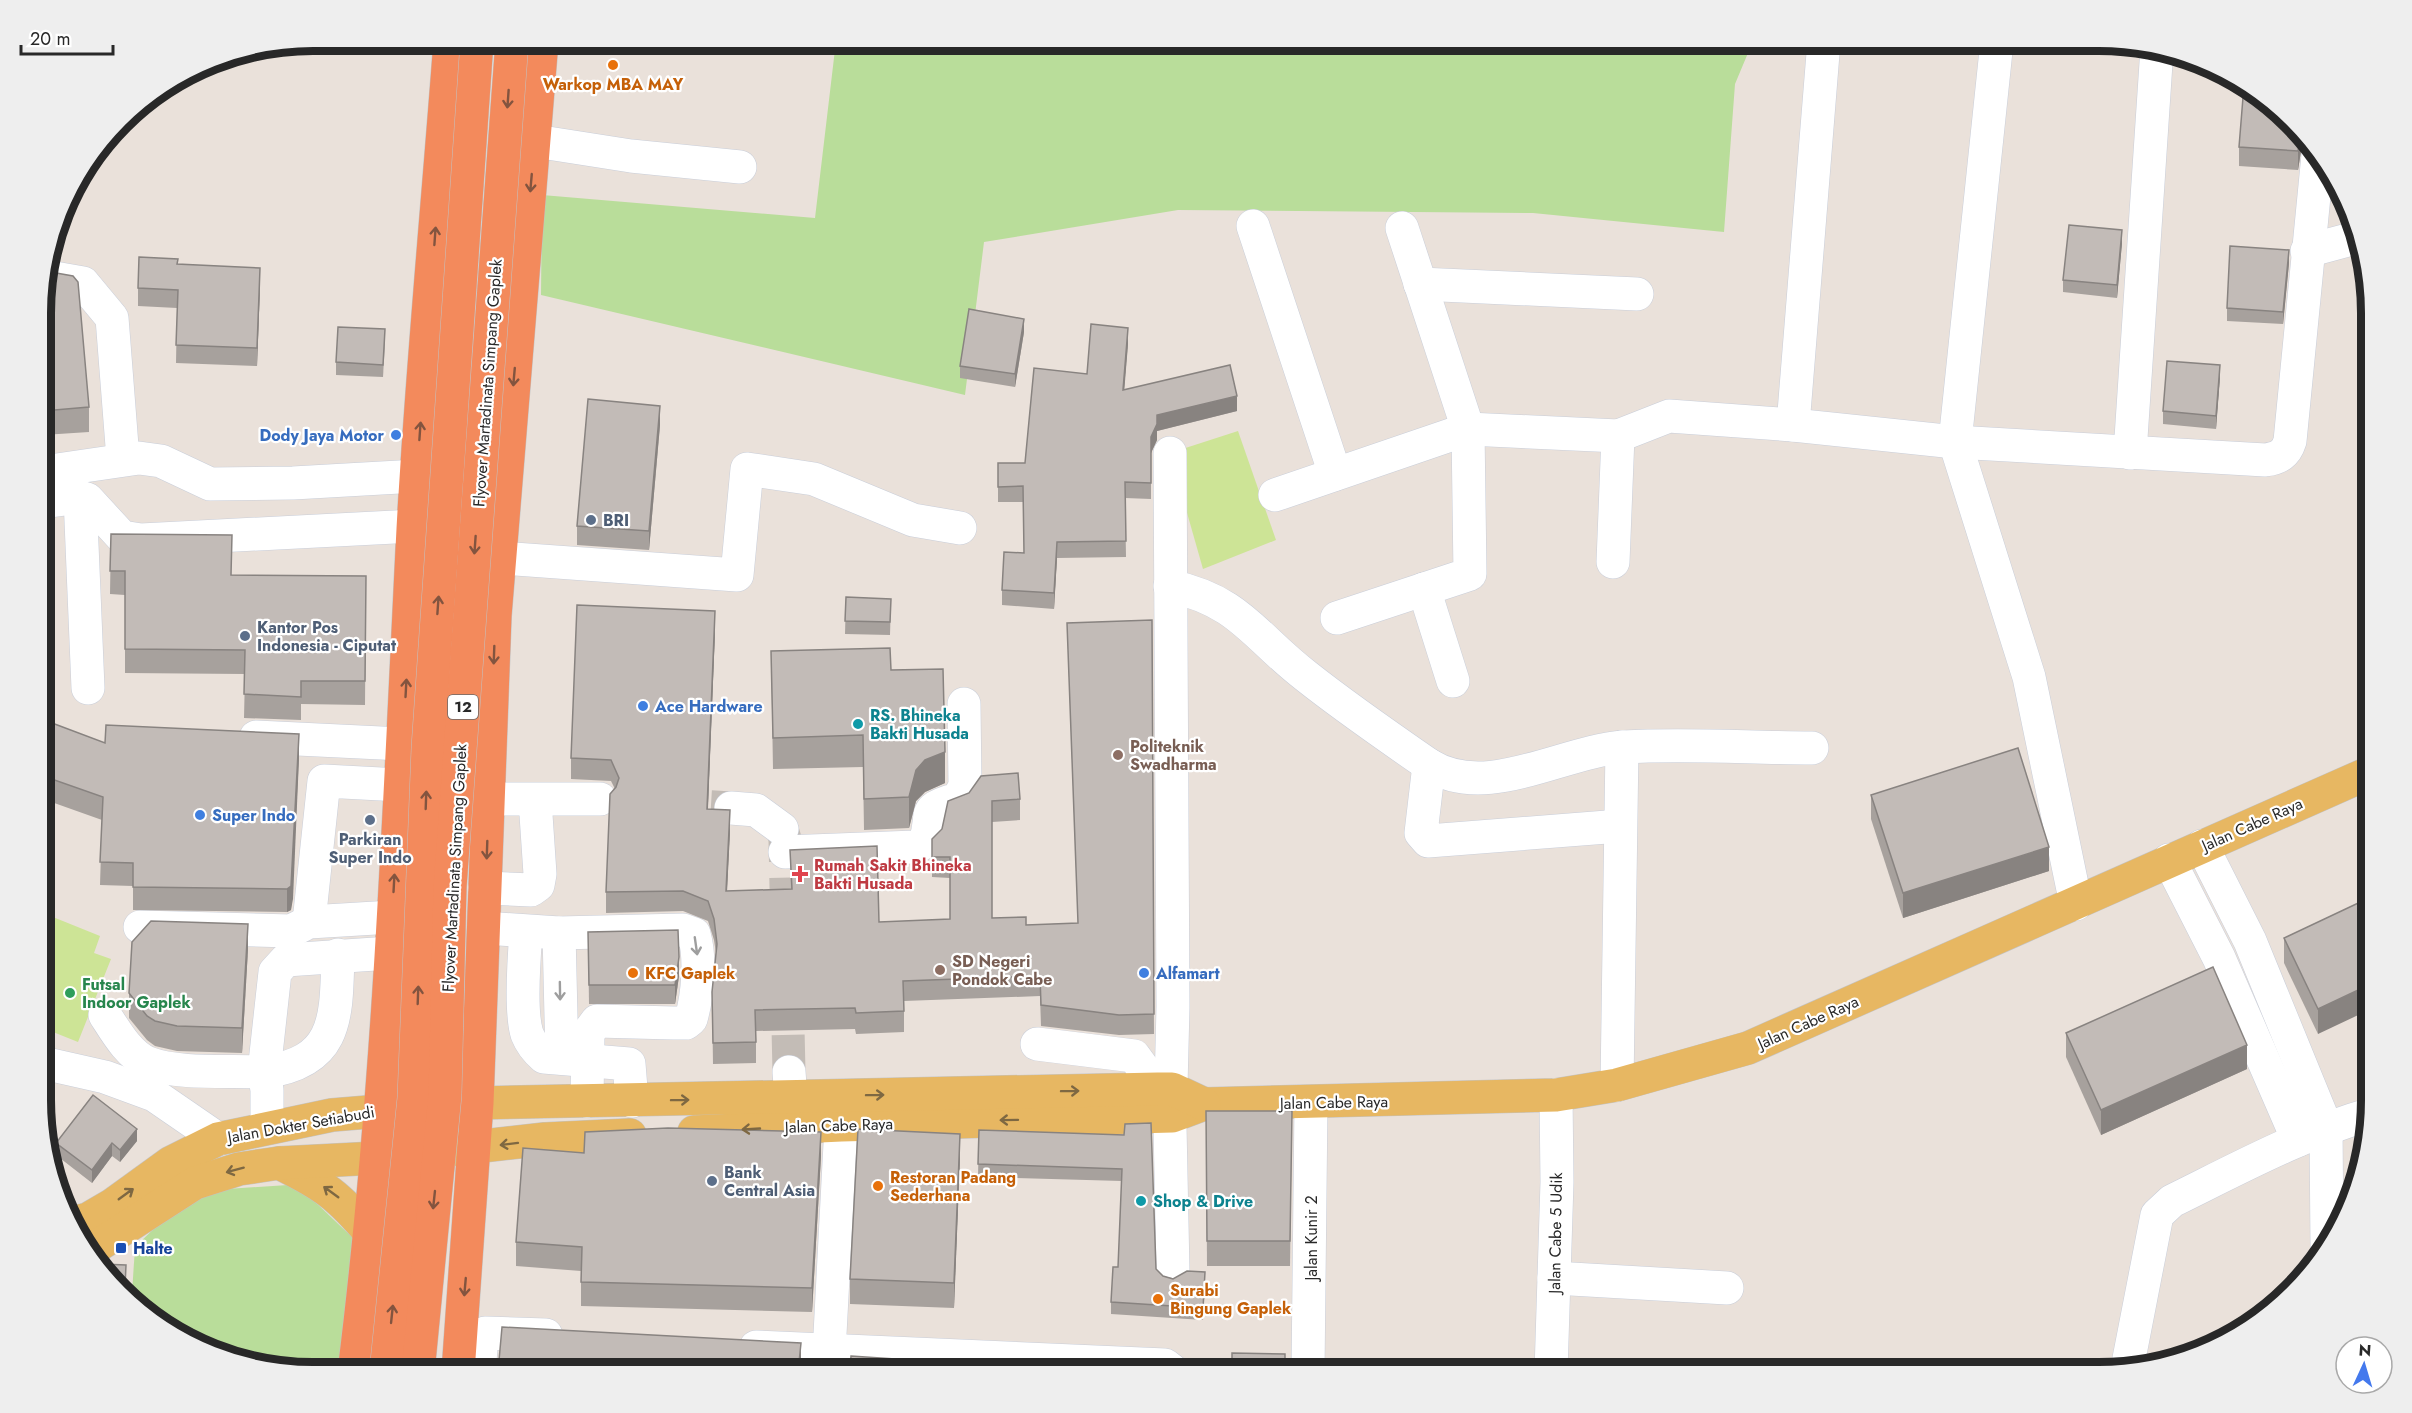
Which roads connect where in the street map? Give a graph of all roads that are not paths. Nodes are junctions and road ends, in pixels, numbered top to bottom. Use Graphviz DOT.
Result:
graph roads {
  1 [pos="449,51"];
  2 [pos="476,51"];
  3 [pos="511,51"];
  4 [pos="541,51"];
  5 [pos="1823,51"];
  6 [pos="1996,51"];
  7 [pos="2156,57"];
  8 [pos="535,141"];
  9 [pos="740,167"];
  10 [pos="2316,167"];
  11 [pos="1254,226"];
  12 [pos="1402,228"];
  13 [pos="2350,239"];
  14 [pos="2307,251"];
  15 [pos="53,278"];
  16 [pos="1420,284"];
  17 [pos="1636,294"];
  18 [pos="1793,425"];
  19 [pos="1468,429"];
  20 [pos="1618,436"];
  21 [pos="1955,442"];
  22 [pos="1170,453"];
  23 [pos="2130,453"];
  24 [pos="123,459"];
  25 [pos="51,471"];
  26 [pos="1335,474"];
  27 [pos="417,476"];
  28 [pos="1275,495"];
  29 [pos="80,497"];
  30 [pos="51,501"];
  31 [pos="414,525"];
  32 [pos="960,528"];
  33 [pos="500,558"];
  34 [pos="1613,562"];
  35 [pos="1170,586"];
  36 [pos="1424,589"];
  37 [pos="1337,618"];
  38 [pos="1453,681"];
  39 [pos="88,688"];
  40 [pos="964,704"];
  41 [pos="225,736"];
  42 [pos="402,744"];
  43 [pos="1623,747"];
  44 [pos="1812,748"];
  45 [pos="1429,765"];
  46 [pos="2361,776"];
  47 [pos="400,785"];
  48 [pos="489,799"];
  49 [pos="600,799"];
  50 [pos="535,800"];
  51 [pos="731,808"];
  52 [pos="1620,826"];
  53 [pos="2202,846"];
  54 [pos="2169,860"];
  55 [pos="485,888"];
  56 [pos="2076,904"];
  57 [pos="392,917"];
  58 [pos="140,927"];
  59 [pos="484,928"];
  60 [pos="526,932"];
  61 [pos="559,933"];
  62 [pos="296,937"];
  63 [pos="390,953"];
  64 [pos="338,955"];
  65 [pos="386,1012"];
  66 [pos="105,1015"];
  67 [pos="480,1020"];
  68 [pos="1037,1044"];
  69 [pos="575,1059"];
  70 [pos="51,1065"];
  71 [pos="264,1072"];
  72 [pos="1617,1085"];
  73 [pos="1556,1095"];
  74 [pos="1168,1098"];
  75 [pos="791,1099"];
  76 [pos="587,1101"];
  77 [pos="632,1101"];
  78 [pos="477,1103"];
  79 [pos="1311,1103"];
  80 [pos="381,1109"];
  81 [pos="2360,1118"];
  82 [pos="841,1125"];
  83 [pos="267,1127"];
  84 [pos="2312,1133"];
  85 [pos="218,1139"];
  86 [pos="473,1148"];
  87 [pos="377,1158"];
  88 [pos="279,1162"];
  89 [pos="81,1221"];
  90 [pos="2325,1232"];
  91 [pos="371,1234"];
  92 [pos="96,1247"];
  93 [pos="468,1247"];
  94 [pos="1173,1272"];
  95 [pos="1554,1278"];
  96 [pos="1727,1288"];
  97 [pos="582,1337"];
  98 [pos="723,1345"];
  99 [pos="2129,1360"];
  100 [pos="355,1362"];
  101 [pos="387,1362"];
  102 [pos="419,1362"];
  103 [pos="459,1362"];
  104 [pos="480,1362"];
  105 [pos="829,1362"];
  106 [pos="1308,1362"];
  107 [pos="1551,1362"];
  27 -- 1 [label="highway, one-way"];
  101 -- 2 [label="highway, Flyover Martadinata Simpang Gaplek / 12, one-way, bridge"];
  3 -- 102 [label="highway, Flyover Martadinata Simpang Gaplek / 12, one-way, bridge"];
  4 -- 8 [label="highway"];
  5 -- 18 [label="street"];
  6 -- 21 [label="street"];
  7 -- 23 [label="street"];
  8 -- 9 [label="street"];
  8 -- 33 [label="highway, one-way"];
  10 -- 14 [label="street"];
  11 -- 26 [label="street"];
  12 -- 16 [label="street"];
  13 -- 14 [label="street"];
  14 -- 23 [label="street"];
  15 -- 24 [label="street"];
  16 -- 17 [label="street"];
  16 -- 19 [label="street"];
  18 -- 20 [label="street"];
  18 -- 21 [label="street"];
  19 -- 20 [label="street"];
  19 -- 26 [label="street"];
  19 -- 36 [label="street"];
  20 -- 34 [label="street"];
  21 -- 23 [label="street"];
  21 -- 56 [label="street"];
  22 -- 35 [label="street"];
  24 -- 25 [label="street"];
  24 -- 27 [label="street"];
  26 -- 28 [label="street"];
  27 -- 31 [label="highway"];
  29 -- 30 [label="street"];
  29 -- 31 [label="street"];
  29 -- 39 [label="street"];
  42 -- 31 [label="highway, one-way"];
  32 -- 33 [label="street"];
  33 -- 48 [label="highway, one-way"];
  35 -- 45 [label="street"];
  35 -- 74 [label="street"];
  36 -- 37 [label="street"];
  36 -- 38 [label="street"];
  40 -- 51 [label="street"];
  41 -- 42 [label="street"];
  42 -- 47 [label="highway"];
  43 -- 44 [label="street"];
  43 -- 45 [label="street"];
  43 -- 52 [label="street"];
  45 -- 52 [label="street"];
  46 -- 53 [label="main road, Jalan Cabe Raya"];
  57 -- 47 [label="highway, one-way"];
  47 -- 62 [label="street"];
  48 -- 50 [label="street"];
  48 -- 55 [label="highway, one-way"];
  49 -- 50 [label="street"];
  50 -- 55 [label="street"];
  52 -- 72 [label="street"];
  53 -- 54 [label="main road, Jalan Cabe Raya"];
  53 -- 84 [label="street"];
  54 -- 56 [label="main road, Jalan Cabe Raya"];
  54 -- 84 [label="street"];
  55 -- 59 [label="highway"];
  56 -- 72 [label="main road, Jalan Cabe Raya"];
  57 -- 62 [label="street"];
  57 -- 63 [label="highway"];
  58 -- 62 [label="street"];
  59 -- 60 [label="street"];
  59 -- 67 [label="highway"];
  60 -- 61 [label="street"];
  60 -- 69 [label="street"];
  61 -- 69 [label="street, one-way"];
  61 -- 69 [label="street, one-way"];
  62 -- 64 [label="street"];
  62 -- 71 [label="street"];
  63 -- 64 [label="street"];
  63 -- 65 [label="highway"];
  64 -- 71 [label="street"];
  65 -- 67 [label="highway"];
  65 -- 80 [label="highway"];
  66 -- 71 [label="street"];
  67 -- 78 [label="highway"];
  68 -- 74 [label="street"];
  69 -- 76 [label="street"];
  69 -- 77 [label="street"];
  70 -- 85 [label="street"];
  71 -- 83 [label="street"];
  72 -- 73 [label="main road, Jalan Cabe Raya"];
  73 -- 79 [label="main road, Jalan Cabe Raya"];
  73 -- 95 [label="street, Jalan Cabe 5 Udik"];
  75 -- 74 [label="main road, Jalan Cabe Raya, one-way"];
  74 -- 79 [label="main road, Jalan Cabe Raya"];
  74 -- 82 [label="main road, Jalan Cabe Raya, one-way"];
  74 -- 94 [label="street"];
  77 -- 75 [label="main road, Jalan Cabe Raya, one-way"];
  75 -- 82 [label="main road, Jalan Cabe Raya"];
  75 -- 86 [label="main road, Jalan Cabe Raya, one-way"];
  76 -- 77 [label="main road, Jalan Cabe Raya"];
  76 -- 78 [label="main road, Jalan Cabe Raya"];
  78 -- 80 [label="main road, Jalan Dokter Setiabudi"];
  78 -- 86 [label="highway"];
  79 -- 106 [label="street, Jalan Kunir 2"];
  80 -- 83 [label="main road, Jalan Dokter Setiabudi"];
  80 -- 87 [label="highway"];
  81 -- 84 [label="street"];
  82 -- 105 [label="street"];
  83 -- 85 [label="main road, Jalan Dokter Setiabudi"];
  84 -- 90 [label="street"];
  84 -- 99 [label="street"];
  89 -- 85 [label="main road, Jalan Dokter Setiabudi, one-way"];
  86 -- 87 [label="main road, Jalan Dokter Setiabudi"];
  86 -- 93 [label="highway"];
  87 -- 88 [label="main road, Jalan Dokter Setiabudi"];
  87 -- 91 [label="highway"];
  91 -- 88 [label="main road, one-way"];
  88 -- 92 [label="main road, Jalan Dokter Setiabudi, one-way"];
  91 -- 93 [label="highway"];
  91 -- 100 [label="highway"];
  93 -- 103 [label="highway, one-way"];
  95 -- 96 [label="street"];
  95 -- 107 [label="street, Jalan Cabe 5 Udik"];
  97 -- 104 [label="street"];
  98 -- 105 [label="street"];
}
